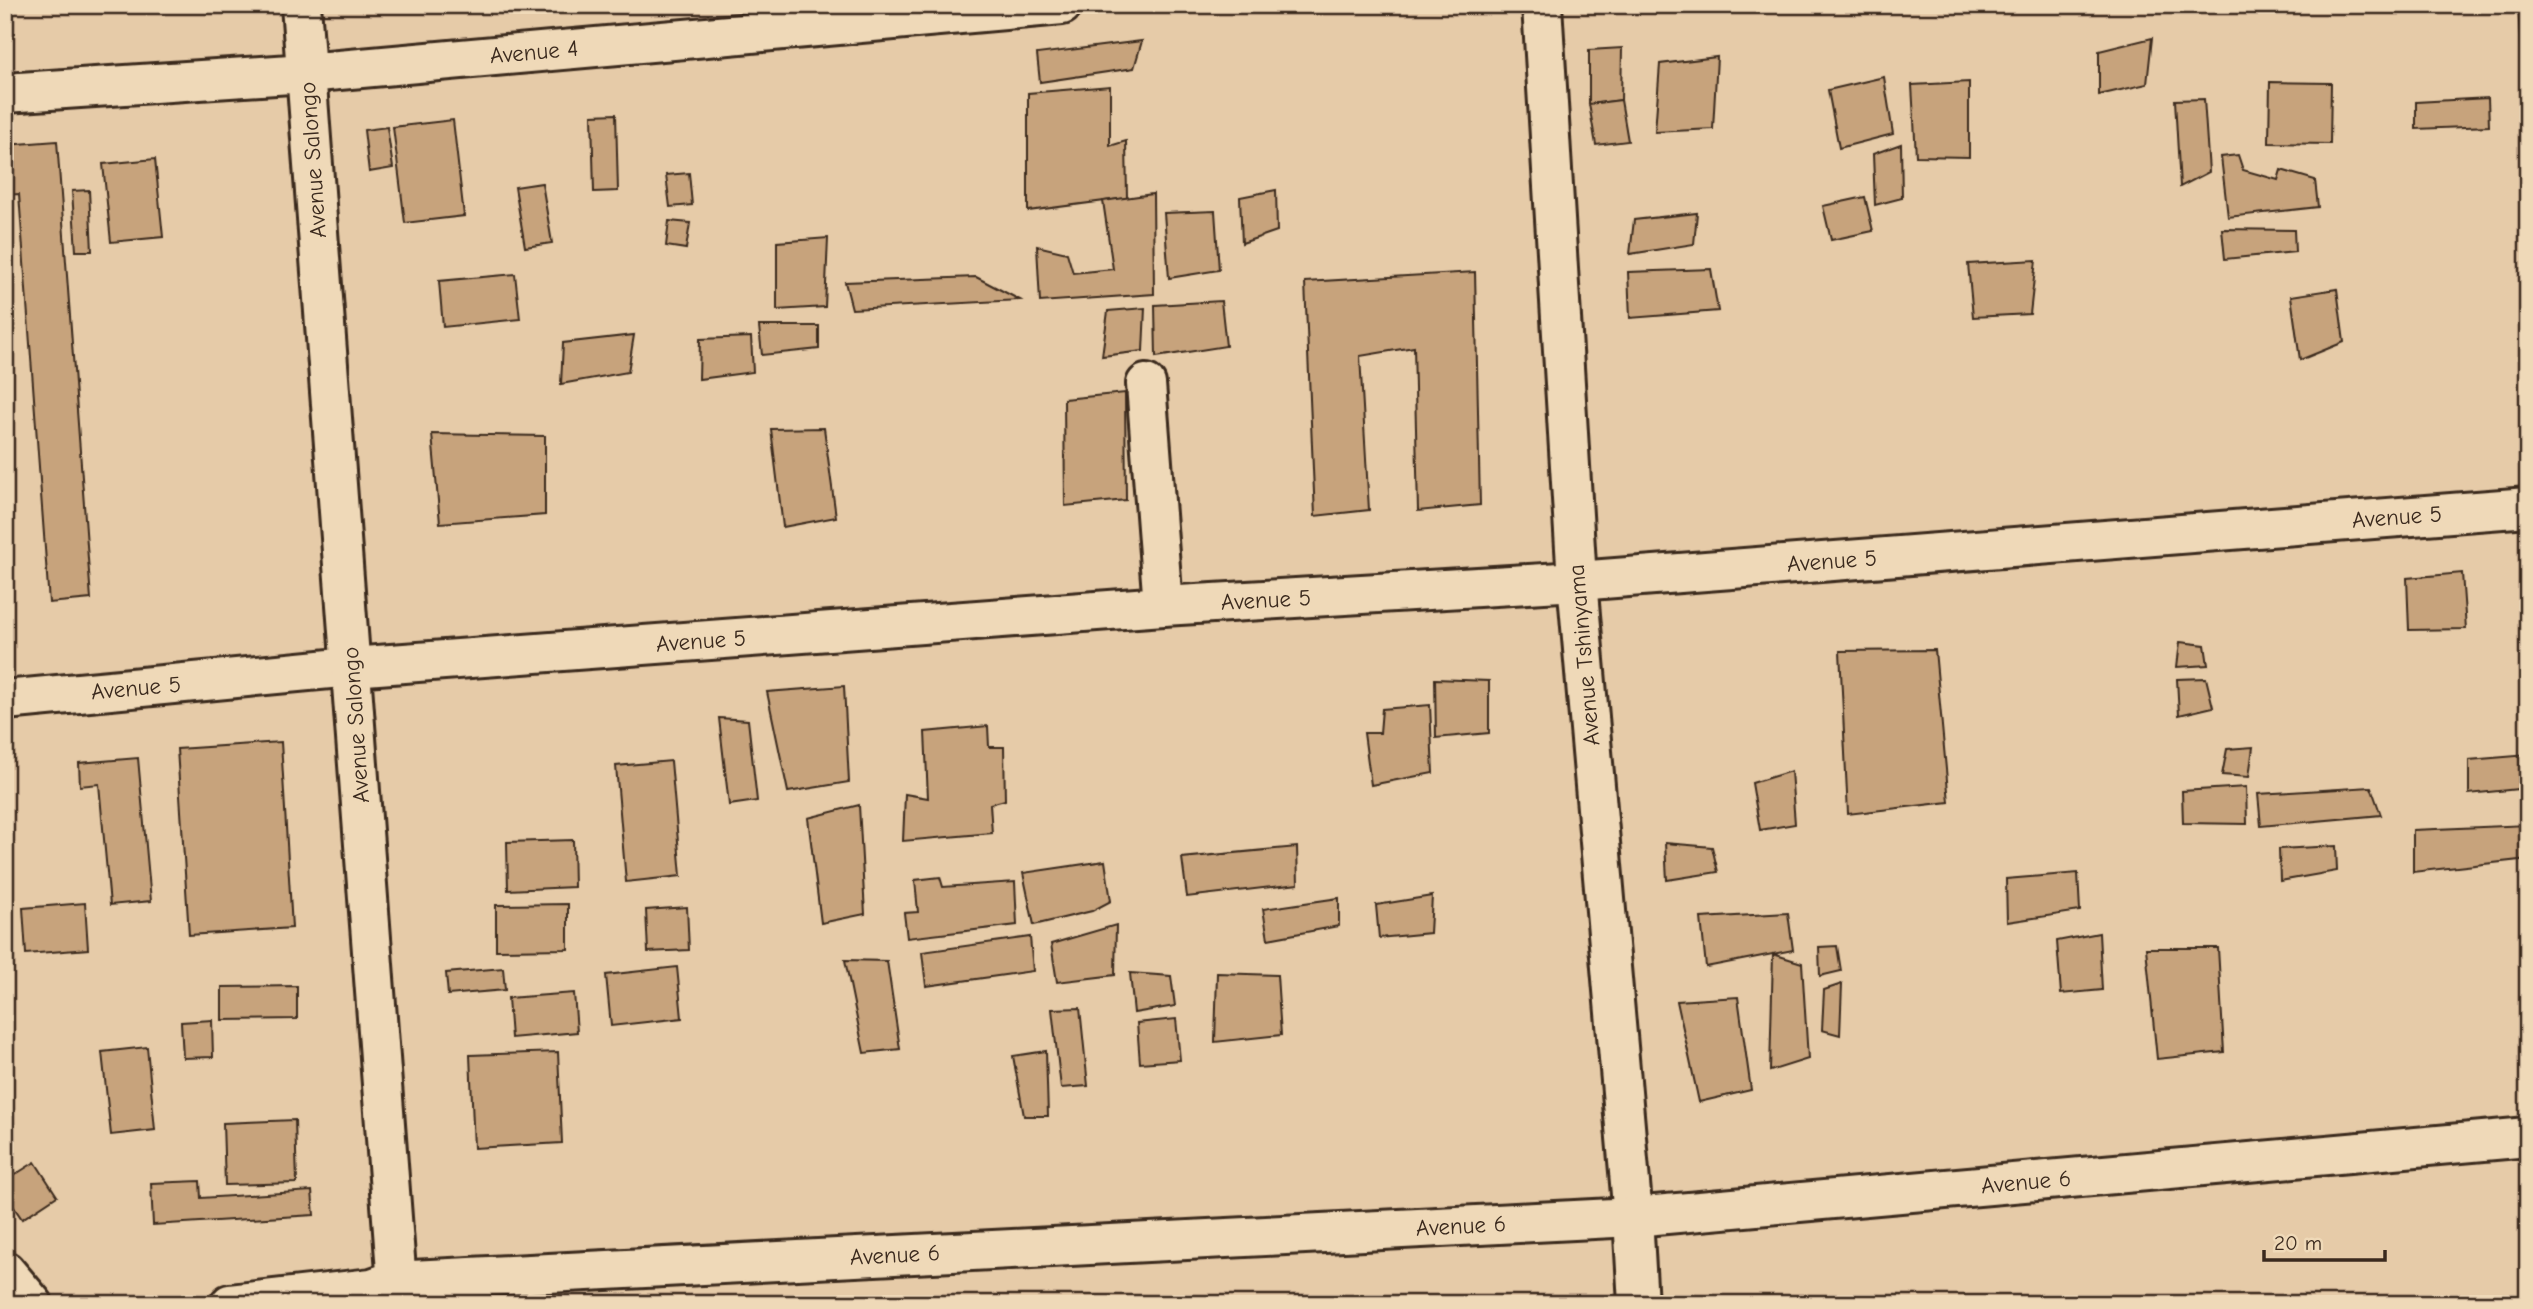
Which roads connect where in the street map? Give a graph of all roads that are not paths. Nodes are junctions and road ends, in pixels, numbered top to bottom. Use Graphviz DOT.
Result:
graph roads {
  1 [pos="301,5"];
  2 [pos="1062,5"];
  3 [pos="1542,5"];
  4 [pos="306,73"];
  5 [pos="5,93"];
  6 [pos="1146,384"];
  7 [pos="2528,507"];
  8 [pos="1577,581"];
  9 [pos="1163,606"];
  10 [pos="351,667"];
  11 [pos="5,700"];
  12 [pos="2528,1137"];
  13 [pos="1633,1217"];
  14 [pos="5,1271"];
  15 [pos="392,1281"];
  16 [pos="33,1304"];
  17 [pos="230,1304"];
  18 [pos="1638,1304"];
  1 -- 4 [label="street, Avenue Salongo"];
  2 -- 4 [label="street, Avenue 4"];
  3 -- 8 [label="street, Avenue Tshinyama"];
  4 -- 5 [label="street, Avenue 4"];
  4 -- 10 [label="street, Avenue Salongo"];
  6 -- 9 [label="street"];
  7 -- 8 [label="street, Avenue 5"];
  8 -- 9 [label="street, Avenue 5"];
  8 -- 13 [label="street, Avenue Tshinyama"];
  9 -- 10 [label="street, Avenue 5"];
  10 -- 11 [label="street, Avenue 5"];
  10 -- 15 [label="street, Avenue Salongo"];
  12 -- 13 [label="street, Avenue 6"];
  13 -- 15 [label="street, Avenue 6"];
  13 -- 18 [label="street, Avenue Tshinyama"];
  14 -- 16 [label="street"];
  15 -- 17 [label="street"];
}
